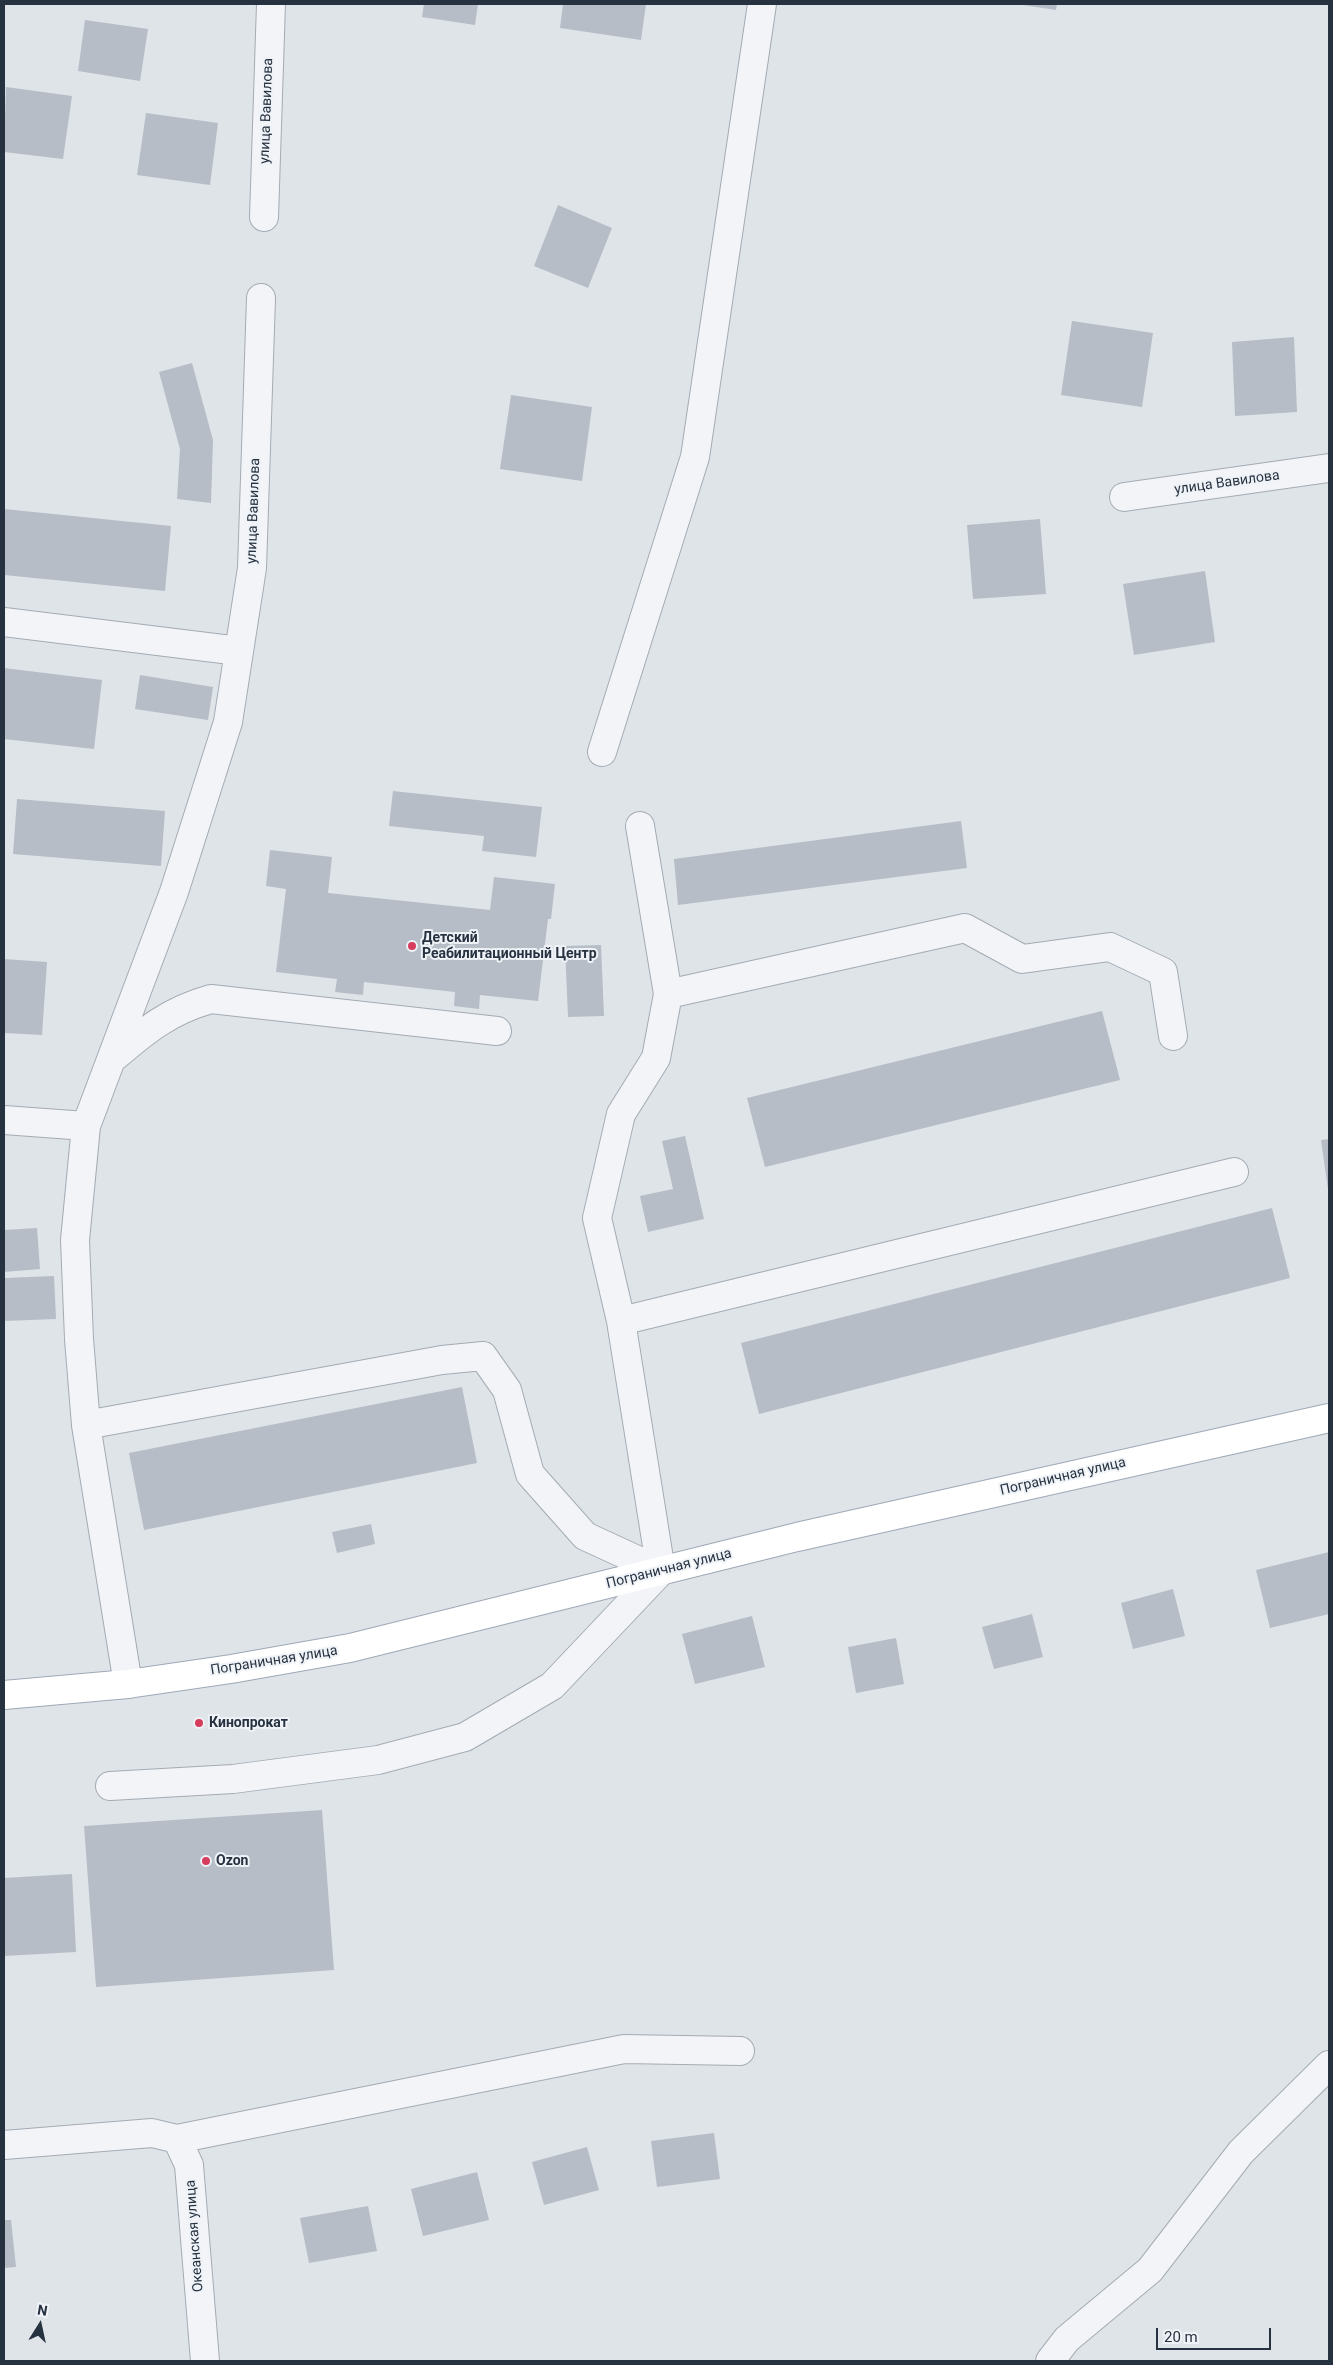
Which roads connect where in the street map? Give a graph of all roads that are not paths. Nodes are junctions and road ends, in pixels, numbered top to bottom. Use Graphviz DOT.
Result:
graph roads {
  1 [pos="271,4"];
  2 [pos="762,4"];
  3 [pos="264,217"];
  4 [pos="261,298"];
  5 [pos="1329,468"];
  6 [pos="1124,497"];
  7 [pos="4,622"];
  8 [pos="239,651"];
  9 [pos="602,752"];
  10 [pos="640,826"];
  11 [pos="668,994"];
  12 [pos="497,1031"];
  13 [pos="1173,1036"];
  14 [pos="111,1060"];
  15 [pos="4,1120"];
  16 [pos="86,1126"];
  17 [pos="1234,1172"];
  18 [pos="621,1321"];
  19 [pos="1329,1418"];
  20 [pos="86,1425"];
  21 [pos="661,1571"];
  22 [pos="128,1684"];
  23 [pos="4,1695"];
  24 [pos="110,1786"];
  25 [pos="740,2051"];
  26 [pos="1329,2066"];
  27 [pos="165,2136"];
  28 [pos="4,2145"];
  29 [pos="205,2361"];
  30 [pos="1050,2361"];
  1 -- 3 [label="street, улица Вавилова"];
  2 -- 9 [label="street"];
  4 -- 8 [label="street, улица Вавилова"];
  5 -- 6 [label="street, улица Вавилова"];
  7 -- 8 [label="street"];
  8 -- 14 [label="street, улица Вавилова"];
  10 -- 11 [label="street"];
  11 -- 13 [label="street"];
  11 -- 18 [label="street"];
  12 -- 14 [label="street"];
  14 -- 16 [label="street, улица Вавилова"];
  15 -- 16 [label="street"];
  16 -- 20 [label="street, улица Вавилова"];
  17 -- 18 [label="street"];
  18 -- 21 [label="street"];
  19 -- 21 [label="main road, Пограничная улица"];
  20 -- 21 [label="street"];
  20 -- 22 [label="street, улица Вавилова"];
  21 -- 22 [label="main road, Пограничная улица"];
  21 -- 24 [label="street"];
  22 -- 23 [label="main road, Пограничная улица"];
  25 -- 27 [label="street"];
  26 -- 30 [label="street"];
  27 -- 28 [label="street"];
  27 -- 29 [label="street, Океанская улица"];
}
